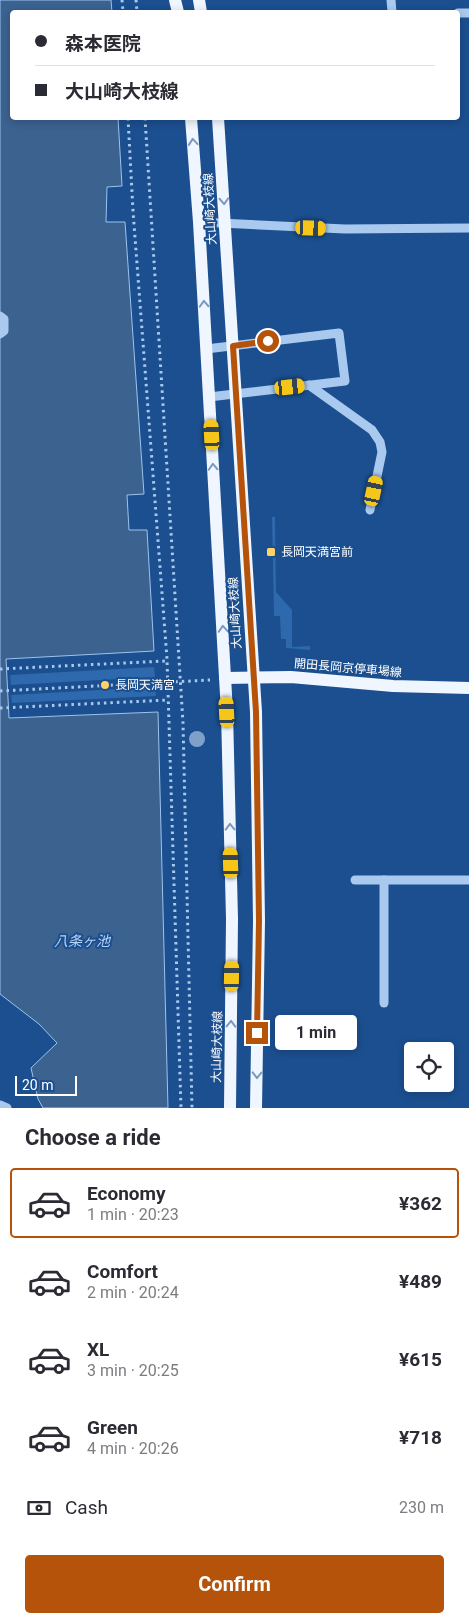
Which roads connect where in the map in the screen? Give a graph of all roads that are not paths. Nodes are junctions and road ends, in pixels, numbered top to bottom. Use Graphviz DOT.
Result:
graph roads {
  1 [pos="191,120"];
  2 [pos="218,120"];
  3 [pos="199,222"];
  4 [pos="225,224"];
  5 [pos="469,228"];
  6 [pos="0,316"];
  7 [pos="0,334"];
  8 [pos="233,346"];
  9 [pos="206,349"];
  10 [pos="309,385"];
  11 [pos="236,394"];
  12 [pos="209,397"];
  13 [pos="370,510"];
  14 [pos="253,677"];
  15 [pos="226,678"];
  16 [pos="469,688"];
  17 [pos="355,880"];
  18 [pos="384,880"];
  19 [pos="469,880"];
  20 [pos="384,1003"];
  21 [pos="0,1105"];
  22 [pos="7,1108"];
  23 [pos="230,1108"];
  24 [pos="256,1108"];
  3 -- 1 [label="main road, 大山崎大枝線, one-way"];
  2 -- 4 [label="main road, 大山崎大枝線, one-way"];
  3 -- 4 [label="street"];
  9 -- 3 [label="main road, 大山崎大枝線, one-way"];
  4 -- 5 [label="street"];
  4 -- 8 [label="main road, 大山崎大枝線"];
  6 -- 7 [label="street"];
  8 -- 9 [label="street"];
  8 -- 10 [label="street"];
  8 -- 11 [label="main road, 大山崎大枝線"];
  9 -- 12 [label="main road, 大山崎大枝線"];
  10 -- 11 [label="street"];
  10 -- 13 [label="street"];
  11 -- 12 [label="street"];
  11 -- 14 [label="main road, 大山崎大枝線"];
  15 -- 12 [label="main road, 大山崎大枝線, one-way"];
  14 -- 15 [label="main road, 開田長岡京停車場線"];
  14 -- 16 [label="main road, 開田長岡京停車場線"];
  14 -- 24 [label="main road, 大山崎大枝線, one-way"];
  23 -- 15 [label="main road, 大山崎大枝線, one-way"];
  17 -- 18 [label="street"];
  18 -- 19 [label="street"];
  18 -- 20 [label="street"];
  21 -- 22 [label="street"];
}
